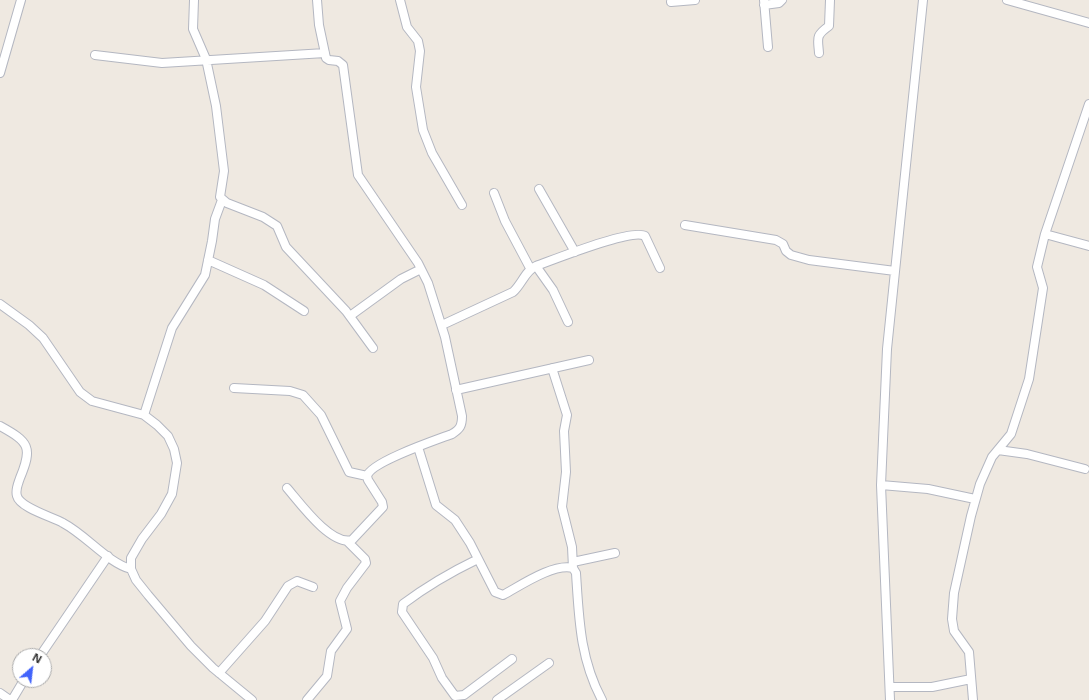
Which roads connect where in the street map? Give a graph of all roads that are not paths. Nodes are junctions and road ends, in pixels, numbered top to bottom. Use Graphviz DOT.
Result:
graph roads {
  1 [pos="21,0"];
  2 [pos="194,0"];
  3 [pos="317,0"];
  4 [pos="400,0"];
  5 [pos="695,0"];
  6 [pos="782,0"];
  7 [pos="830,0"];
  8 [pos="923,0"];
  9 [pos="1007,0"];
  10 [pos="671,2"];
  11 [pos="764,3"];
  12 [pos="1089,23"];
  13 [pos="768,48"];
  14 [pos="325,53"];
  15 [pos="819,53"];
  16 [pos="95,55"];
  17 [pos="206,59"];
  18 [pos="0,73"];
  19 [pos="1089,104"];
  20 [pos="539,189"];
  21 [pos="494,193"];
  22 [pos="222,200"];
  23 [pos="462,205"];
  24 [pos="685,225"];
  25 [pos="1045,234"];
  26 [pos="1089,246"];
  27 [pos="575,252"];
  28 [pos="208,260"];
  29 [pos="533,267"];
  30 [pos="660,268"];
  31 [pos="421,269"];
  32 [pos="895,271"];
  33 [pos="0,304"];
  34 [pos="304,311"];
  35 [pos="350,316"];
  36 [pos="568,322"];
  37 [pos="442,325"];
  38 [pos="373,348"];
  39 [pos="589,360"];
  40 [pos="552,368"];
  41 [pos="234,388"];
  42 [pos="456,390"];
  43 [pos="144,415"];
  44 [pos="0,426"];
  45 [pos="418,447"];
  46 [pos="998,450"];
  47 [pos="1085,469"];
  48 [pos="367,476"];
  49 [pos="881,485"];
  50 [pos="287,488"];
  51 [pos="975,499"];
  52 [pos="348,541"];
  53 [pos="615,553"];
  54 [pos="108,556"];
  55 [pos="478,559"];
  56 [pos="573,565"];
  57 [pos="131,569"];
  58 [pos="313,587"];
  59 [pos="45,648"];
  60 [pos="512,659"];
  61 [pos="549,663"];
  62 [pos="219,673"];
  63 [pos="971,678"];
  64 [pos="890,687"];
  65 [pos="19,688"];
  66 [pos="0,693"];
  67 [pos="461,698"];
  68 [pos="11,700"];
  69 [pos="252,700"];
  70 [pos="307,700"];
  71 [pos="497,700"];
  72 [pos="602,700"];
  73 [pos="890,700"];
  74 [pos="973,700"];
  1 -- 18 [label="street"];
  2 -- 17 [label="street"];
  3 -- 14 [label="street"];
  4 -- 23 [label="street"];
  5 -- 10 [label="street"];
  6 -- 11 [label="street"];
  7 -- 15 [label="street"];
  8 -- 32 [label="street"];
  9 -- 12 [label="street"];
  11 -- 13 [label="street"];
  14 -- 17 [label="street"];
  14 -- 31 [label="street"];
  16 -- 17 [label="street"];
  17 -- 22 [label="street"];
  19 -- 25 [label="street"];
  20 -- 27 [label="street"];
  21 -- 29 [label="street"];
  22 -- 28 [label="street"];
  22 -- 35 [label="street"];
  24 -- 32 [label="street"];
  25 -- 26 [label="street"];
  25 -- 46 [label="street"];
  27 -- 29 [label="street"];
  27 -- 30 [label="street"];
  28 -- 34 [label="street"];
  28 -- 43 [label="street"];
  29 -- 36 [label="street"];
  29 -- 37 [label="street"];
  31 -- 35 [label="street"];
  31 -- 37 [label="street"];
  32 -- 49 [label="street"];
  33 -- 43 [label="street"];
  35 -- 38 [label="street"];
  37 -- 42 [label="street"];
  39 -- 40 [label="street"];
  40 -- 42 [label="street"];
  40 -- 56 [label="street"];
  41 -- 48 [label="street"];
  42 -- 45 [label="street"];
  43 -- 57 [label="street"];
  44 -- 54 [label="street"];
  45 -- 48 [label="street"];
  45 -- 55 [label="street"];
  46 -- 47 [label="street"];
  46 -- 51 [label="street"];
  48 -- 52 [label="street"];
  49 -- 51 [label="street"];
  49 -- 64 [label="street"];
  50 -- 52 [label="street"];
  51 -- 63 [label="street"];
  52 -- 70 [label="street"];
  53 -- 56 [label="street"];
  54 -- 57 [label="street"];
  54 -- 59 [label="street"];
  55 -- 56 [label="street"];
  55 -- 67 [label="street"];
  56 -- 72 [label="street"];
  57 -- 62 [label="street"];
  58 -- 62 [label="street"];
  60 -- 67 [label="street"];
  61 -- 71 [label="street"];
  62 -- 69 [label="street"];
  63 -- 64 [label="street"];
  63 -- 74 [label="street"];
  64 -- 73 [label="street"];
  65 -- 68 [label="street"];
  66 -- 68 [label="street"];
}
